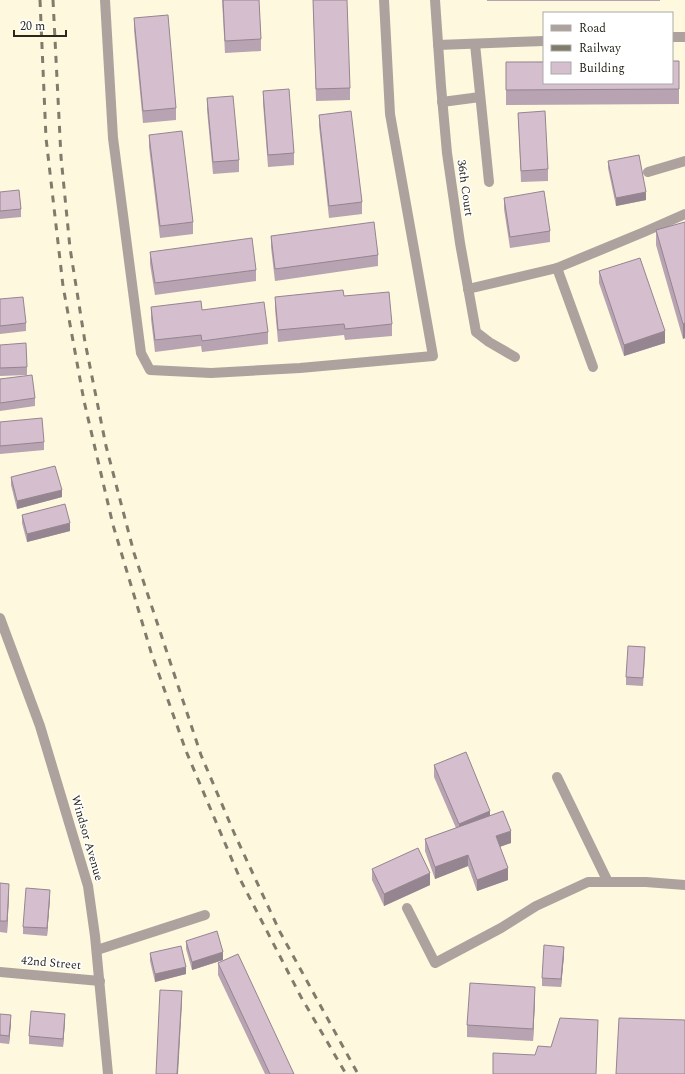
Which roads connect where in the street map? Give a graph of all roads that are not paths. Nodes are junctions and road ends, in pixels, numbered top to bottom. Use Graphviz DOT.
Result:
graph roads {
  1 [pos="105,0"];
  2 [pos="384,0"];
  3 [pos="435,0"];
  4 [pos="673,37"];
  5 [pos="685,37"];
  6 [pos="543,41"];
  7 [pos="475,44"];
  8 [pos="438,45"];
  9 [pos="480,97"];
  10 [pos="442,102"];
  11 [pos="685,160"];
  12 [pos="648,172"];
  13 [pos="489,182"];
  14 [pos="685,214"];
  15 [pos="557,268"];
  16 [pos="468,289"];
  17 [pos="515,357"];
  18 [pos="593,367"];
  19 [pos="0,618"];
  20 [pos="557,777"];
  21 [pos="608,882"];
  22 [pos="685,884"];
  23 [pos="407,908"];
  24 [pos="205,915"];
  25 [pos="97,950"];
  26 [pos="0,972"];
  27 [pos="100,981"];
  28 [pos="108,1074"];
  1 -- 2 [label="street"];
  3 -- 8 [label="street, 36th Court"];
  4 -- 5 [label="street"];
  6 -- 7 [label="street"];
  7 -- 8 [label="street"];
  7 -- 9 [label="street"];
  8 -- 10 [label="street, 36th Court"];
  9 -- 10 [label="street"];
  9 -- 13 [label="street"];
  10 -- 16 [label="street, 36th Court"];
  11 -- 12 [label="street"];
  14 -- 15 [label="street"];
  15 -- 16 [label="street"];
  15 -- 18 [label="street"];
  16 -- 17 [label="street, 36th Court"];
  19 -- 25 [label="street, Windsor Avenue"];
  20 -- 21 [label="street"];
  21 -- 22 [label="street"];
  21 -- 23 [label="street"];
  24 -- 25 [label="street"];
  25 -- 27 [label="street, Windsor Avenue"];
  26 -- 27 [label="street, 42nd Street"];
  27 -- 28 [label="street, Windsor Avenue"];
}
